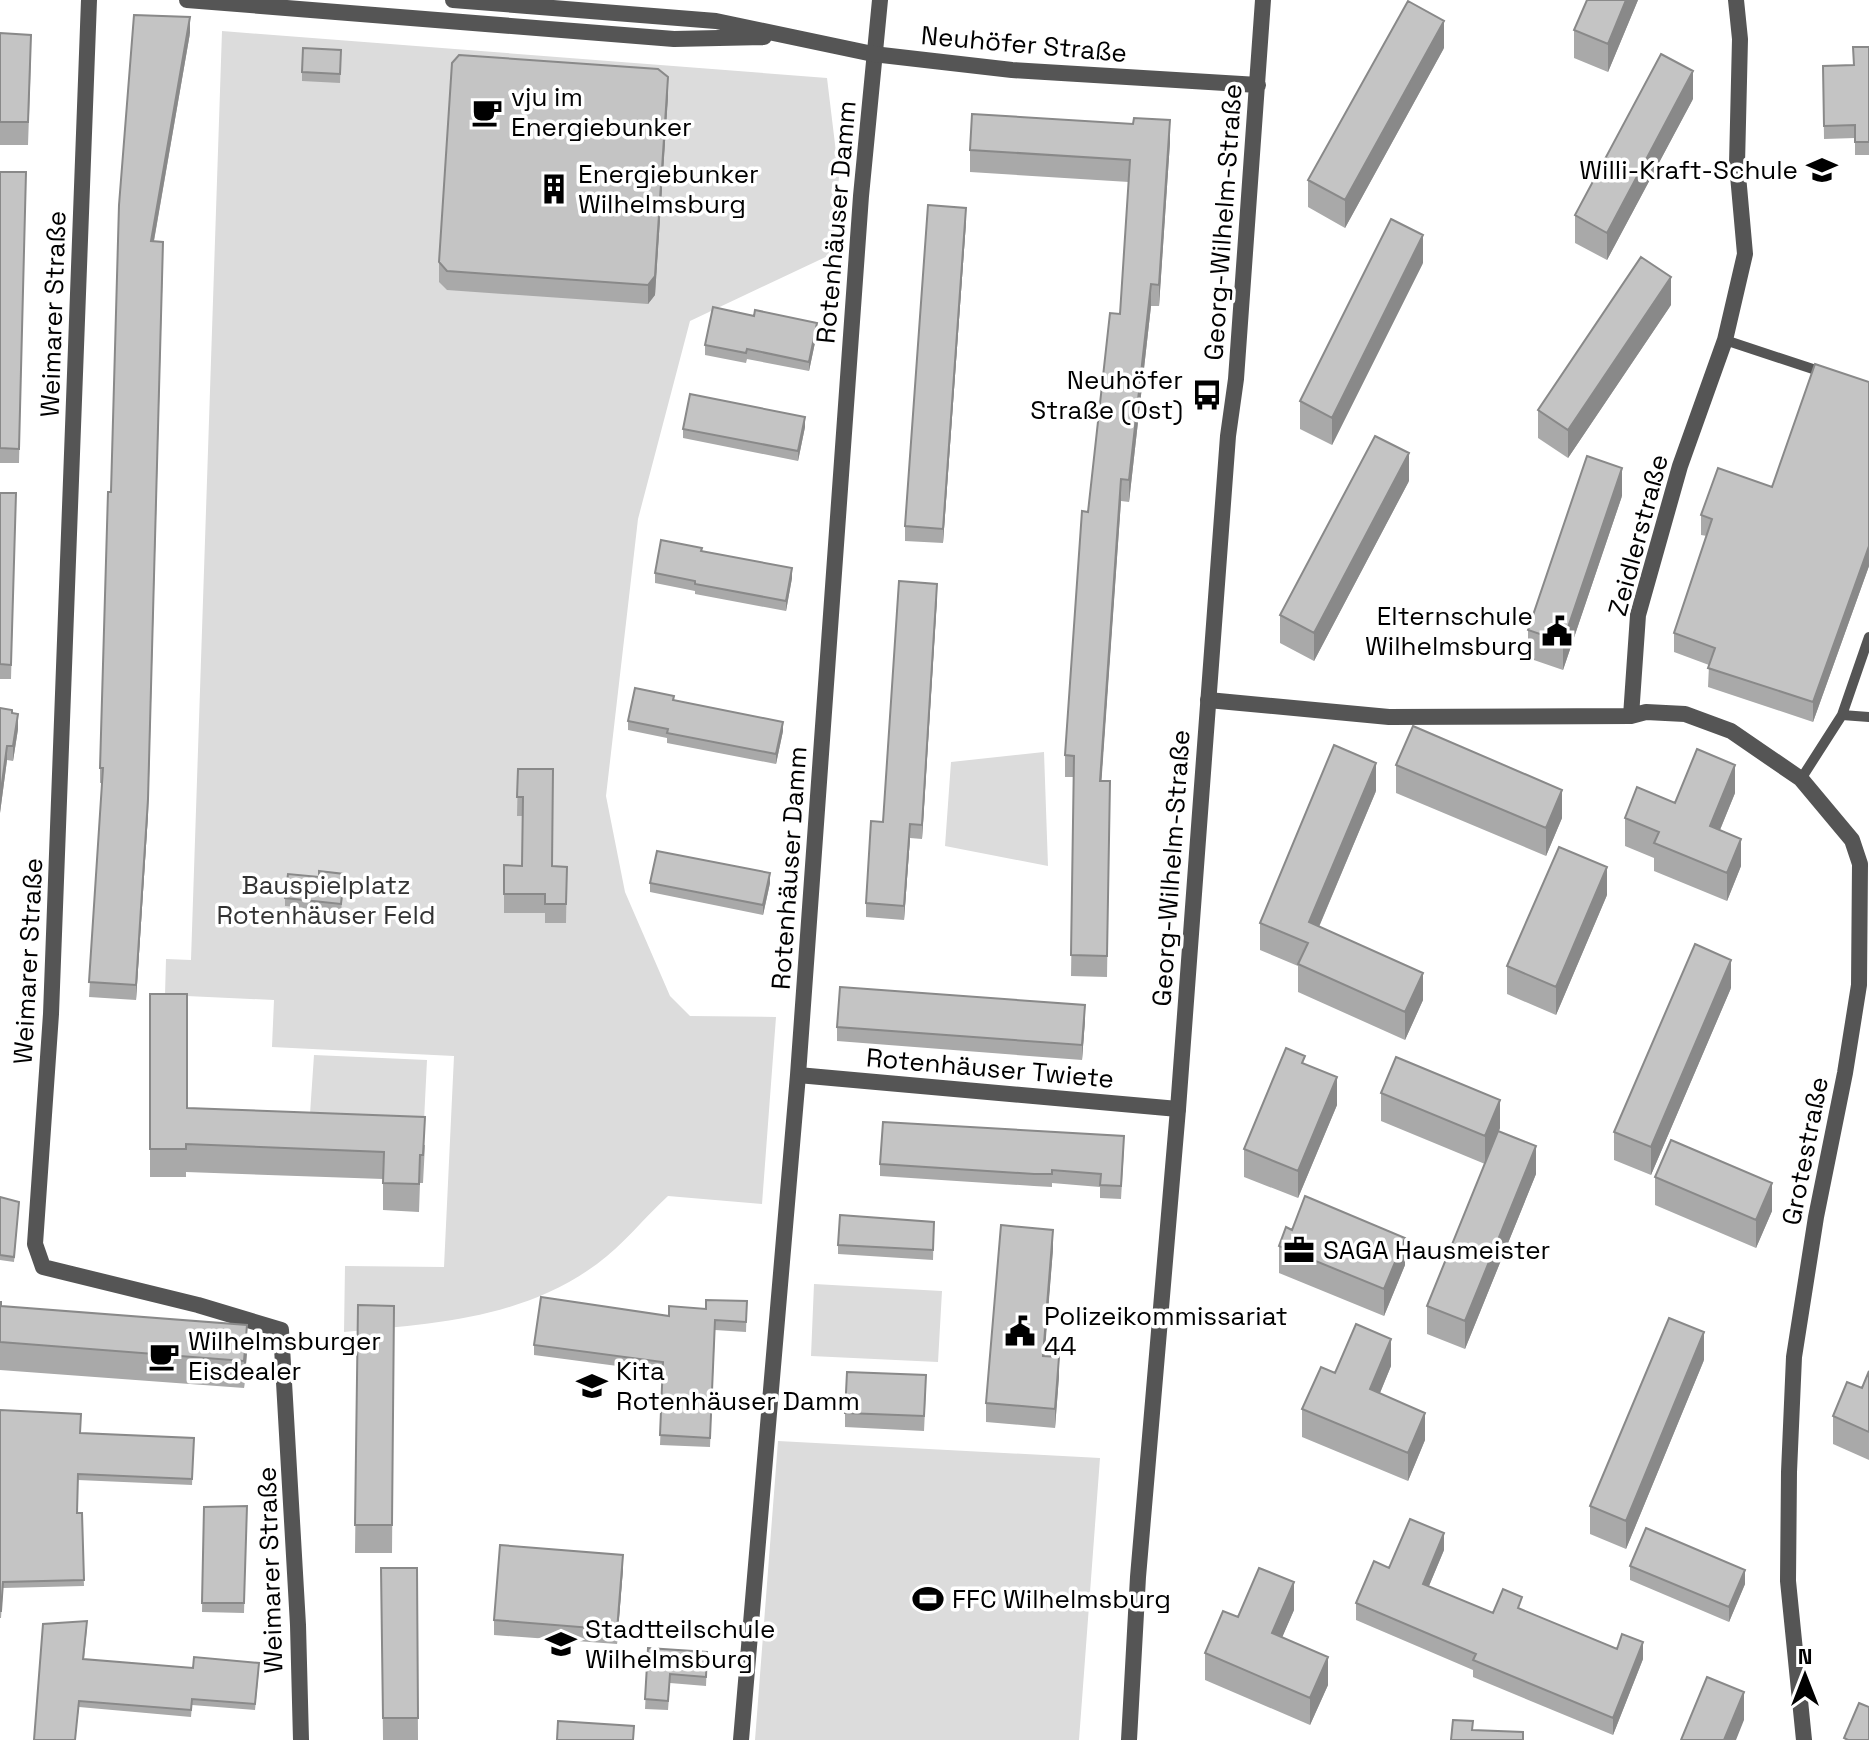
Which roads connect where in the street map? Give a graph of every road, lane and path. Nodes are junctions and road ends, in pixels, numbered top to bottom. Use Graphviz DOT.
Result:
graph roads {
  1 [pos="89,0"];
  2 [pos="187,0"];
  3 [pos="453,0"];
  4 [pos="880,0"];
  5 [pos="1263,0"];
  6 [pos="1736,0"];
  7 [pos="787,36"];
  8 [pos="873,54"];
  9 [pos="1258,85"];
  10 [pos="1725,340"];
  11 [pos="1831,375"];
  12 [pos="1869,637"];
  13 [pos="1208,700"];
  14 [pos="1842,715"];
  15 [pos="1631,716"];
  16 [pos="1869,717"];
  17 [pos="1801,779"];
  18 [pos="798,1075"];
  19 [pos="1178,1109"];
  20 [pos="301,1740"];
  21 [pos="741,1740"];
  22 [pos="1129,1740"];
  23 [pos="1804,1740"];
  1 -- 20 [label="street, Weimarer Straße"];
  2 -- 7 [label="street, Neuhöfer Straße"];
  3 -- 7 [label="street, Neuhöfer Straße"];
  4 -- 8 [label="street, Rotenhäuser Damm"];
  5 -- 9 [label="street, Georg-Wilhelm-Straße"];
  6 -- 10 [label="street, Zeidlerstraße"];
  7 -- 8 [label="street, Neuhöfer Straße"];
  8 -- 9 [label="street, Neuhöfer Straße"];
  8 -- 18 [label="street, Rotenhäuser Damm"];
  9 -- 13 [label="street, Georg-Wilhelm-Straße"];
  10 -- 11 [label="lane"];
  10 -- 15 [label="street, Zeidlerstraße"];
  12 -- 14 [label="lane"];
  13 -- 15 [label="street"];
  13 -- 19 [label="street, Georg-Wilhelm-Straße"];
  14 -- 16 [label="lane"];
  14 -- 17 [label="lane"];
  15 -- 17 [label="street, Grotestraße"];
  17 -- 23 [label="street, Grotestraße"];
  18 -- 19 [label="street, Rotenhäuser Twiete"];
  18 -- 21 [label="street, Rotenhäuser Damm"];
  19 -- 22 [label="street, Georg-Wilhelm-Straße"];
}
